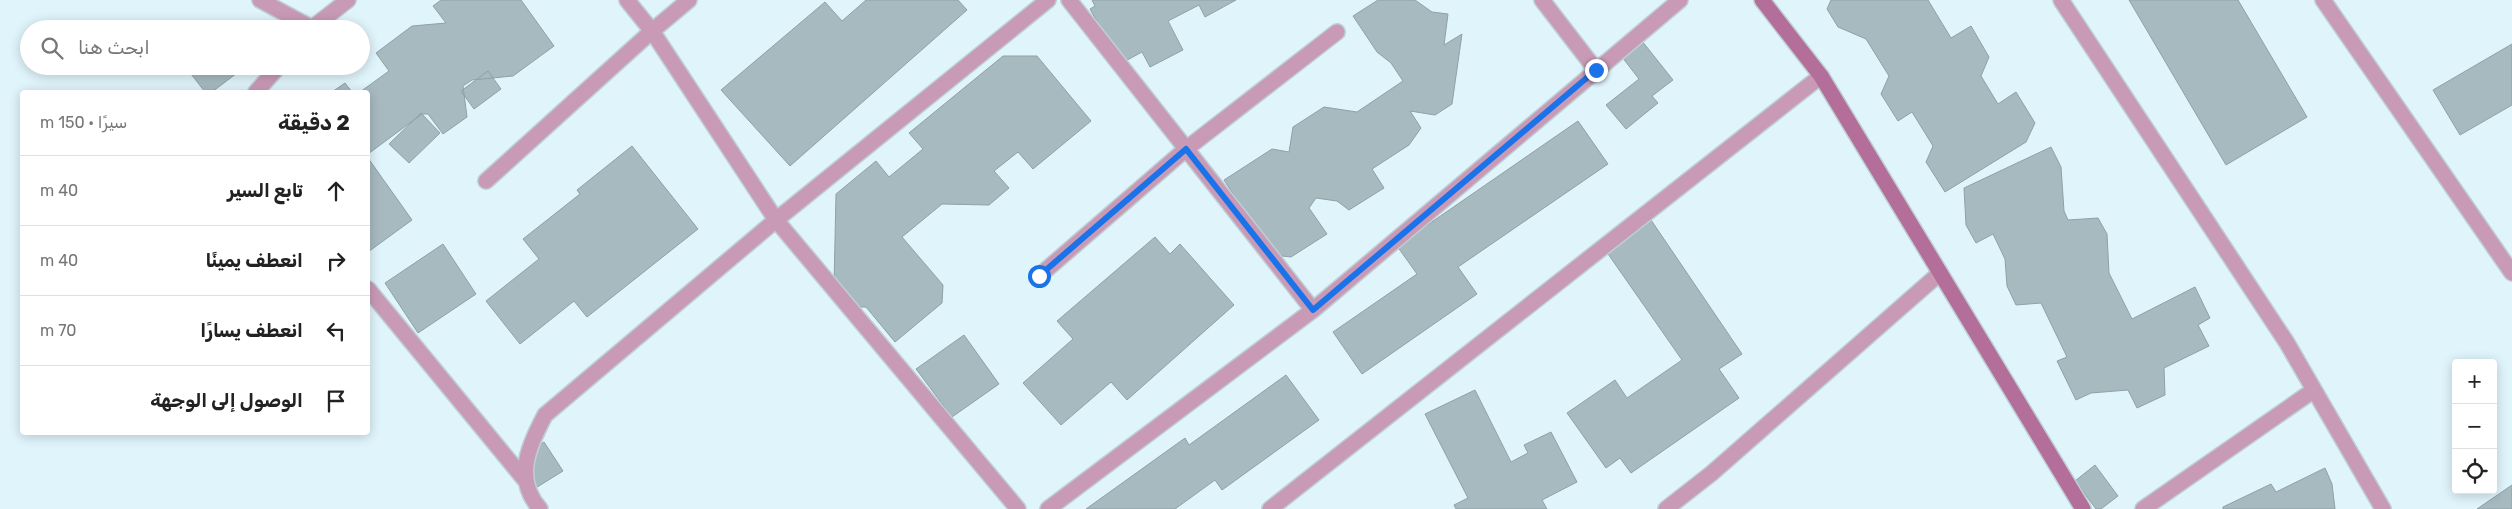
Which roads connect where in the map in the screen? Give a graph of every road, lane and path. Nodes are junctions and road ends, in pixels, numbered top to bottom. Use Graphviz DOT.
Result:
graph roads {
  1 [pos="260,0"];
  2 [pos="348,0"];
  3 [pos="627,0"];
  4 [pos="689,0"];
  5 [pos="1048,0"];
  6 [pos="1069,0"];
  7 [pos="1542,0"];
  8 [pos="1680,0"];
  9 [pos="1762,0"];
  10 [pos="2061,0"];
  11 [pos="2324,0"];
  12 [pos="297,20"];
  13 [pos="322,20"];
  14 [pos="652,31"];
  15 [pos="1337,32"];
  16 [pos="1596,70"];
  17 [pos="271,75"];
  18 [pos="1821,76"];
  19 [pos="258,90"];
  20 [pos="1186,149"];
  21 [pos="486,181"];
  22 [pos="776,220"];
  23 [pos="1940,273"];
  24 [pos="2512,273"];
  25 [pos="1039,276"];
  26 [pos="370,291"];
  27 [pos="1313,310"];
  28 [pos="2314,390"];
  29 [pos="525,480"];
  30 [pos="540,509"];
  31 [pos="1018,509"];
  32 [pos="1048,509"];
  33 [pos="1270,509"];
  34 [pos="1666,509"];
  35 [pos="2082,509"];
  36 [pos="2143,509"];
  37 [pos="2383,509"];
  1 -- 12 [label="street"];
  2 -- 13 [label="street"];
  3 -- 14 [label="street"];
  4 -- 14 [label="street"];
  5 -- 22 [label="street"];
  6 -- 20 [label="street"];
  7 -- 16 [label="street"];
  8 -- 16 [label="street"];
  9 -- 18 [label="main road"];
  10 -- 28 [label="street"];
  11 -- 24 [label="street"];
  14 -- 21 [label="street"];
  14 -- 22 [label="street"];
  15 -- 20 [label="street"];
  16 -- 27 [label="street"];
  17 -- 19 [label="street"];
  18 -- 23 [label="main road"];
  18 -- 33 [label="street"];
  20 -- 25 [label="street"];
  20 -- 27 [label="street"];
  22 -- 29 [label="street"];
  22 -- 31 [label="street"];
  23 -- 34 [label="street"];
  23 -- 35 [label="main road"];
  26 -- 29 [label="street"];
  27 -- 32 [label="street"];
  28 -- 36 [label="street"];
  28 -- 37 [label="street"];
  29 -- 30 [label="street"];
}
